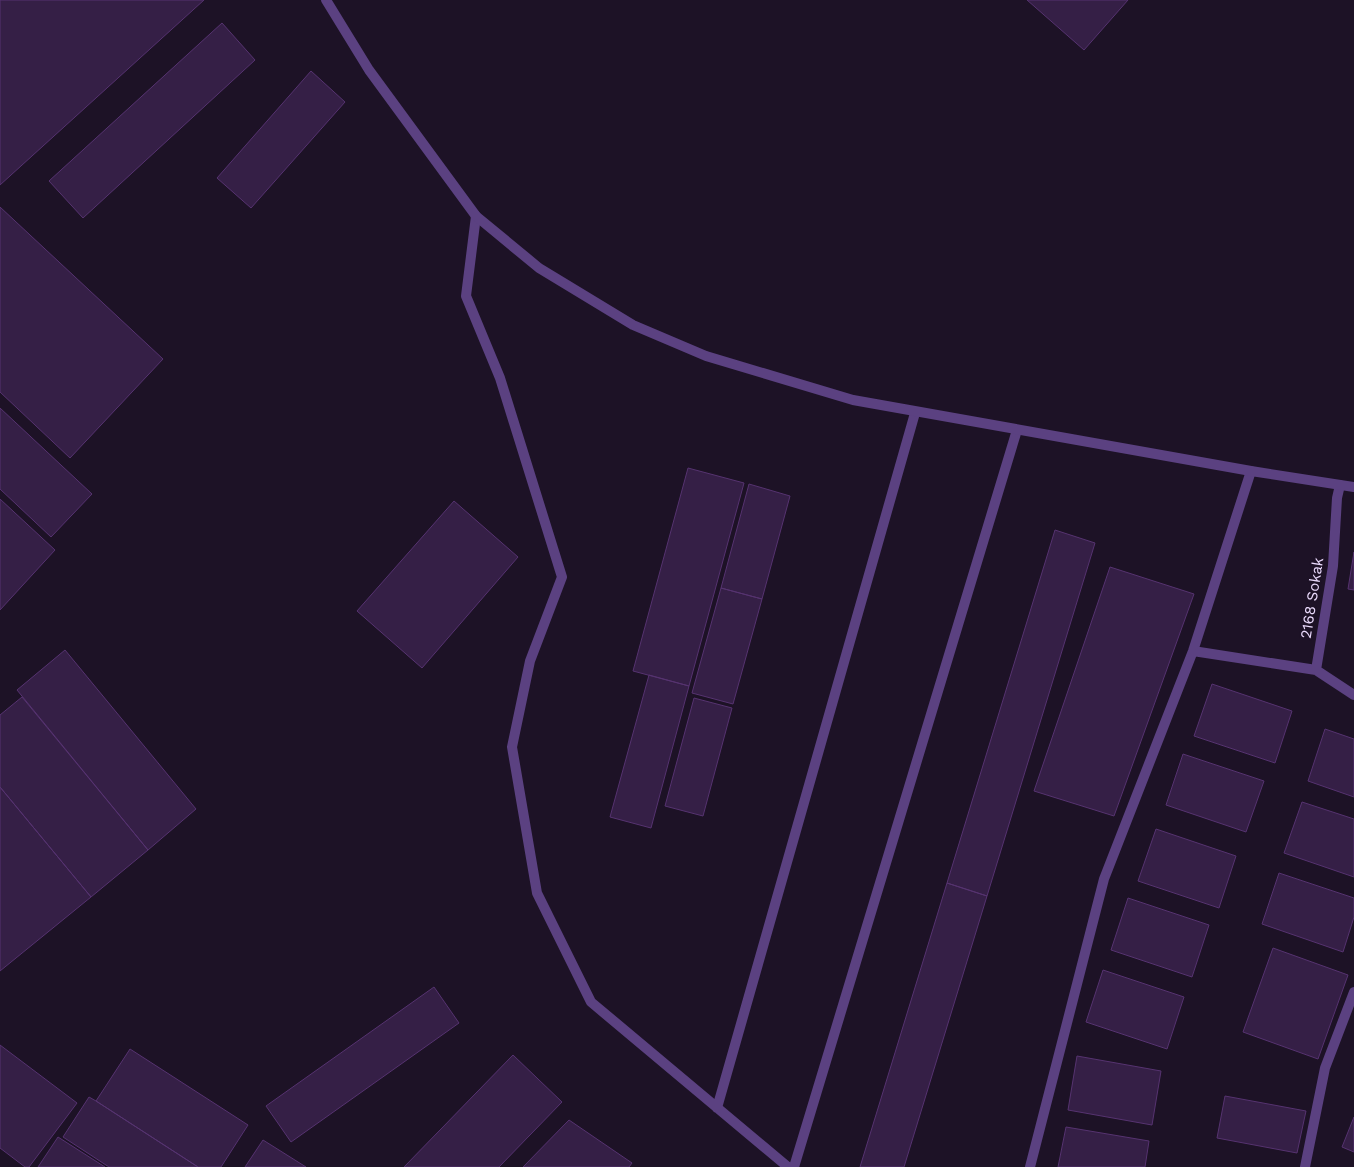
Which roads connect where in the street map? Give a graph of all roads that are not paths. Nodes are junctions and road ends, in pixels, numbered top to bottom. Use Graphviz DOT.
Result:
graph roads {
  1 [pos="326,0"];
  2 [pos="476,216"];
  3 [pos="914,413"];
  4 [pos="1017,430"];
  5 [pos="1250,471"];
  6 [pos="1354,481"];
  7 [pos="1340,485"];
  8 [pos="1354,487"];
  9 [pos="1193,651"];
  10 [pos="1316,670"];
  11 [pos="1354,695"];
  12 [pos="1354,992"];
  13 [pos="717,1108"];
  14 [pos="788,1167"];
  15 [pos="794,1167"];
  16 [pos="1030,1167"];
  17 [pos="1305,1167"];
  1 -- 2 [label="street"];
  2 -- 3 [label="street"];
  2 -- 13 [label="street"];
  3 -- 4 [label="street"];
  3 -- 13 [label="street"];
  4 -- 5 [label="street"];
  4 -- 15 [label="street"];
  5 -- 7 [label="street"];
  5 -- 9 [label="street"];
  6 -- 7 [label="street"];
  7 -- 8 [label="street"];
  7 -- 10 [label="street, 2168 Sokak"];
  9 -- 10 [label="street"];
  9 -- 16 [label="street"];
  10 -- 11 [label="street"];
  12 -- 17 [label="street"];
  13 -- 14 [label="street"];
}
